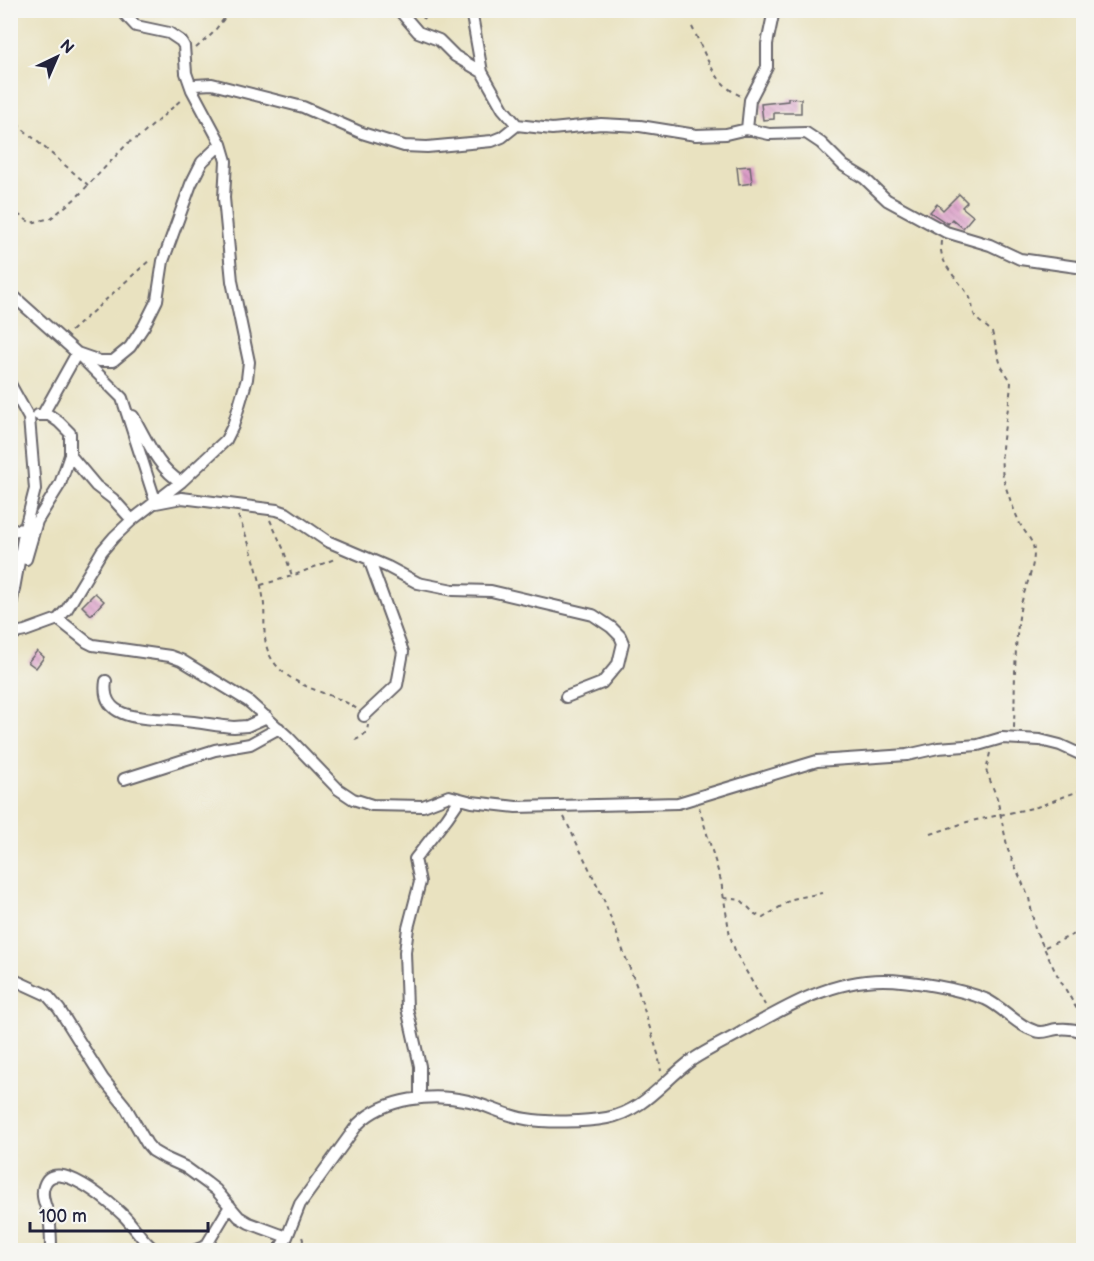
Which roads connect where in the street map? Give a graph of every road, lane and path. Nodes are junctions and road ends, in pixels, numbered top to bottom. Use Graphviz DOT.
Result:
graph roads {
  1 [pos="121,10"];
  2 [pos="231,10"];
  3 [pos="399,10"];
  4 [pos="471,10"];
  5 [pos="774,10"];
  6 [pos="692,27"];
  7 [pos="186,57"];
  8 [pos="482,72"];
  9 [pos="192,90"];
  10 [pos="750,100"];
  11 [pos="10,118"];
  12 [pos="517,125"];
  13 [pos="747,129"];
  14 [pos="221,144"];
  15 [pos="88,185"];
  16 [pos="10,209"];
  17 [pos="934,225"];
  18 [pos="152,257"];
  19 [pos="1083,268"];
  20 [pos="10,293"];
  21 [pos="62,340"];
  22 [pos="77,353"];
  23 [pos="10,384"];
  24 [pos="122,398"];
  25 [pos="43,414"];
  26 [pos="29,418"];
  27 [pos="70,455"];
  28 [pos="182,482"];
  29 [pos="156,503"];
  30 [pos="233,505"];
  31 [pos="265,508"];
  32 [pos="132,520"];
  33 [pos="25,528"];
  34 [pos="10,532"];
  35 [pos="353,552"];
  36 [pos="369,559"];
  37 [pos="19,568"];
  38 [pos="291,576"];
  39 [pos="261,585"];
  40 [pos="10,611"];
  41 [pos="58,619"];
  42 [pos="10,634"];
  43 [pos="106,681"];
  44 [pos="566,697"];
  45 [pos="364,716"];
  46 [pos="267,717"];
  47 [pos="279,728"];
  48 [pos="1014,738"];
  49 [pos="355,740"];
  50 [pos="996,740"];
  51 [pos="1083,756"];
  52 [pos="123,779"];
  53 [pos="1083,789"];
  54 [pos="696,798"];
  55 [pos="460,799"];
  56 [pos="559,806"];
  57 [pos="1000,815"];
  58 [pos="931,834"];
  59 [pos="822,893"];
  60 [pos="724,898"];
  61 [pos="1083,930"];
  62 [pos="1044,947"];
  63 [pos="10,978"];
  64 [pos="771,1015"];
  65 [pos="1083,1031"];
  66 [pos="664,1083"];
  67 [pos="420,1098"];
  68 [pos="230,1206"];
  69 [pos="287,1237"];
  70 [pos="51,1251"];
  71 [pos="155,1251"];
  72 [pos="196,1251"];
  73 [pos="279,1251"];
  1 -- 7 [label="street"];
  2 -- 7 [label="path"];
  3 -- 8 [label="street"];
  4 -- 8 [label="street"];
  5 -- 10 [label="street"];
  6 -- 10 [label="path"];
  7 -- 9 [label="street"];
  8 -- 12 [label="street"];
  9 -- 12 [label="street"];
  9 -- 14 [label="street"];
  9 -- 15 [label="path"];
  10 -- 13 [label="street"];
  11 -- 15 [label="path"];
  12 -- 13 [label="street"];
  13 -- 17 [label="street"];
  14 -- 22 [label="street"];
  14 -- 28 [label="street"];
  15 -- 16 [label="path"];
  17 -- 19 [label="street"];
  17 -- 48 [label="path"];
  18 -- 21 [label="path"];
  20 -- 21 [label="street"];
  21 -- 22 [label="street"];
  22 -- 24 [label="street"];
  22 -- 25 [label="street"];
  23 -- 26 [label="street"];
  24 -- 28 [label="street"];
  24 -- 29 [label="street"];
  25 -- 26 [label="street"];
  25 -- 27 [label="street"];
  26 -- 33 [label="street"];
  27 -- 32 [label="street"];
  27 -- 37 [label="street"];
  28 -- 29 [label="street"];
  29 -- 30 [label="street"];
  29 -- 32 [label="street"];
  30 -- 31 [label="street"];
  30 -- 39 [label="path"];
  31 -- 35 [label="street"];
  31 -- 38 [label="path"];
  32 -- 41 [label="street"];
  33 -- 34 [label="street"];
  33 -- 37 [label="street"];
  35 -- 36 [label="street"];
  35 -- 38 [label="path"];
  36 -- 44 [label="street"];
  36 -- 45 [label="street"];
  37 -- 40 [label="street"];
  38 -- 39 [label="path"];
  39 -- 45 [label="path"];
  41 -- 42 [label="street"];
  41 -- 46 [label="street"];
  43 -- 46 [label="street"];
  45 -- 49 [label="path"];
  46 -- 47 [label="street"];
  47 -- 52 [label="street"];
  47 -- 55 [label="street"];
  48 -- 50 [label="street"];
  48 -- 51 [label="street"];
  50 -- 54 [label="street"];
  50 -- 57 [label="path"];
  53 -- 57 [label="path"];
  54 -- 56 [label="street"];
  54 -- 60 [label="path"];
  55 -- 56 [label="street"];
  55 -- 67 [label="street"];
  56 -- 66 [label="path"];
  57 -- 58 [label="path"];
  57 -- 62 [label="path"];
  59 -- 60 [label="path"];
  60 -- 64 [label="path"];
  61 -- 62 [label="path"];
  62 -- 65 [label="path"];
  63 -- 68 [label="street"];
  64 -- 65 [label="street"];
  64 -- 66 [label="street"];
  66 -- 67 [label="street"];
  67 -- 69 [label="street"];
  68 -- 69 [label="street"];
  68 -- 72 [label="street"];
  69 -- 73 [label="street"];
  70 -- 71 [label="street"];
}
